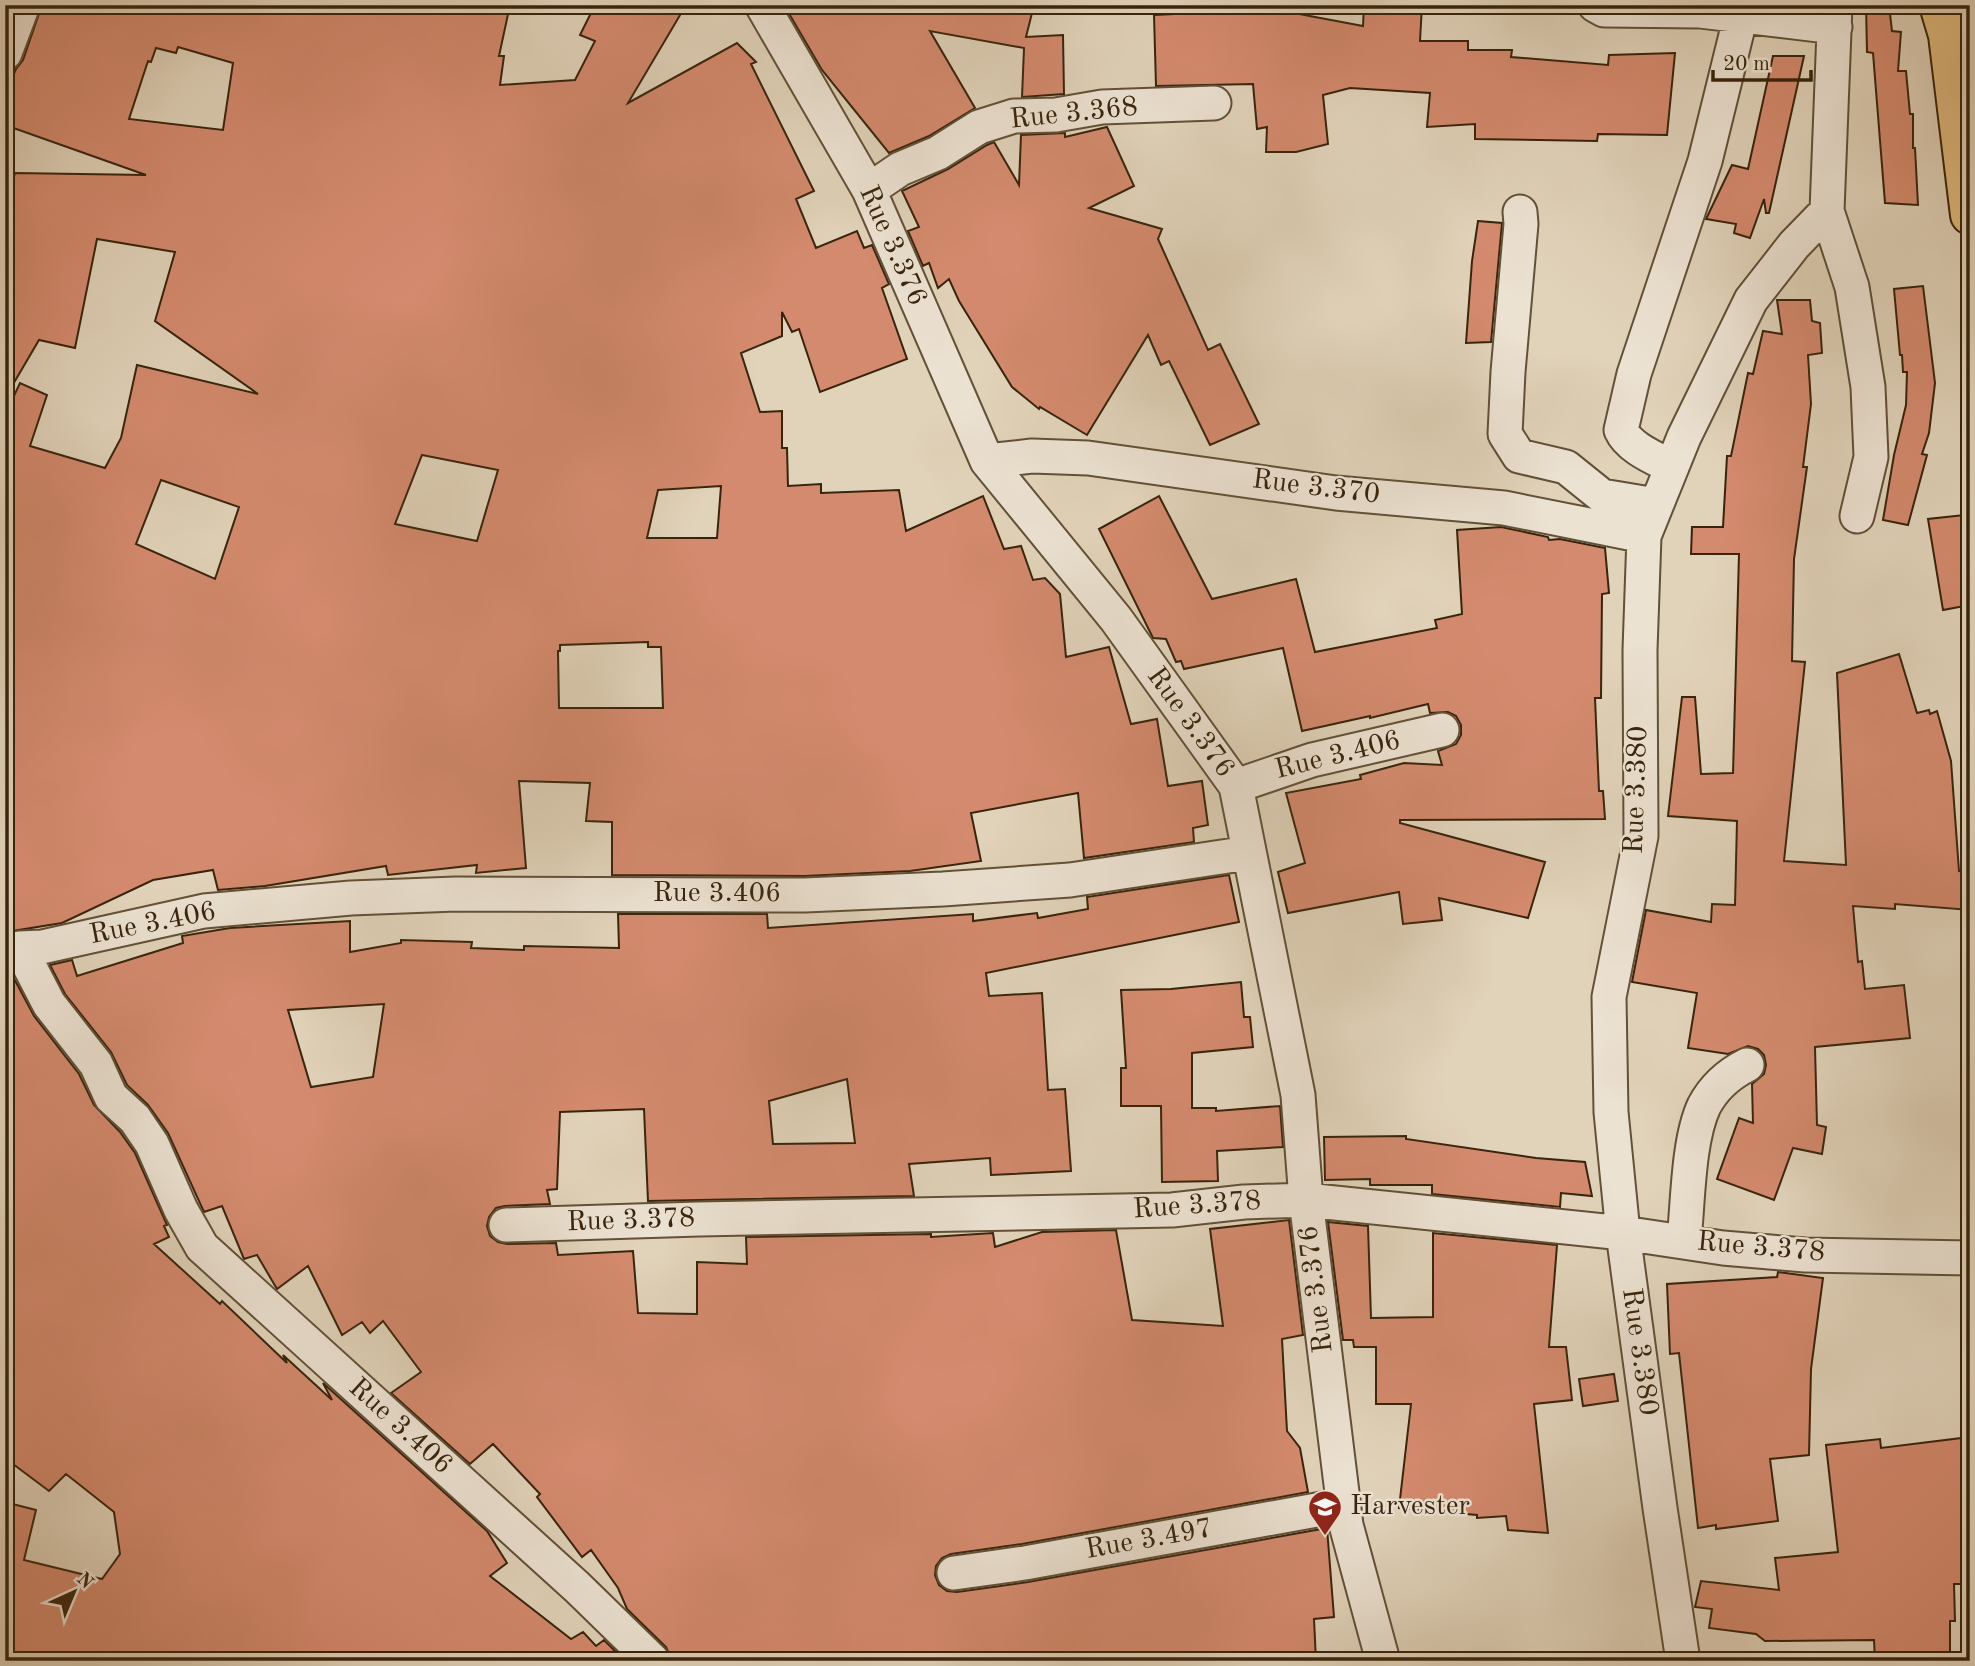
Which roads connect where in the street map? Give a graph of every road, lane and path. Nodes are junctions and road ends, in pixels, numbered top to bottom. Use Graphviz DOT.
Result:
graph roads {
  1 [pos="23,5"];
  2 [pos="762,5"];
  3 [pos="1595,5"];
  4 [pos="1741,15"];
  5 [pos="1835,16"];
  6 [pos="1952,22"];
  7 [pos="5,53"];
  8 [pos="1214,103"];
  9 [pos="869,190"];
  10 [pos="1827,211"];
  11 [pos="1520,212"];
  12 [pos="1970,215"];
  13 [pos="987,461"];
  14 [pos="1672,467"];
  15 [pos="1656,505"];
  16 [pos="1857,516"];
  17 [pos="1644,536"];
  18 [pos="1442,730"];
  19 [pos="1236,786"];
  20 [pos="1248,853"];
  21 [pos="13,950"];
  22 [pos="1747,1065"];
  23 [pos="1306,1200"];
  24 [pos="506,1225"];
  25 [pos="1623,1233"];
  26 [pos="1684,1241"];
  27 [pos="1970,1258"];
  28 [pos="1344,1505"];
  29 [pos="954,1573"];
  30 [pos="653,1661"];
  31 [pos="1383,1661"];
  32 [pos="1683,1661"];
  1 -- 7 [label="street"];
  2 -- 9 [label="street, Rue 3.376"];
  3 -- 4 [label="street"];
  4 -- 5 [label="street"];
  4 -- 14 [label="street"];
  5 -- 10 [label="street"];
  6 -- 12 [label="main road"];
  8 -- 9 [label="street, Rue 3.368"];
  9 -- 13 [label="street, Rue 3.376"];
  10 -- 14 [label="street, Rue 3.380"];
  10 -- 16 [label="street"];
  11 -- 15 [label="street"];
  13 -- 17 [label="street, Rue 3.370"];
  13 -- 19 [label="street, Rue 3.376"];
  14 -- 15 [label="street, Rue 3.380"];
  15 -- 17 [label="street, Rue 3.380"];
  17 -- 25 [label="street, Rue 3.380"];
  18 -- 19 [label="street, Rue 3.406"];
  19 -- 20 [label="street, Rue 3.376"];
  20 -- 21 [label="street, Rue 3.406"];
  20 -- 23 [label="street, Rue 3.376"];
  21 -- 30 [label="street, Rue 3.406"];
  22 -- 26 [label="street"];
  23 -- 24 [label="street, Rue 3.378"];
  23 -- 25 [label="street, Rue 3.378"];
  23 -- 28 [label="street, Rue 3.376"];
  25 -- 26 [label="street, Rue 3.378"];
  25 -- 32 [label="street, Rue 3.380"];
  26 -- 27 [label="street, Rue 3.378"];
  28 -- 29 [label="street, Rue 3.497"];
  28 -- 31 [label="street, Rue 3.376"];
}
